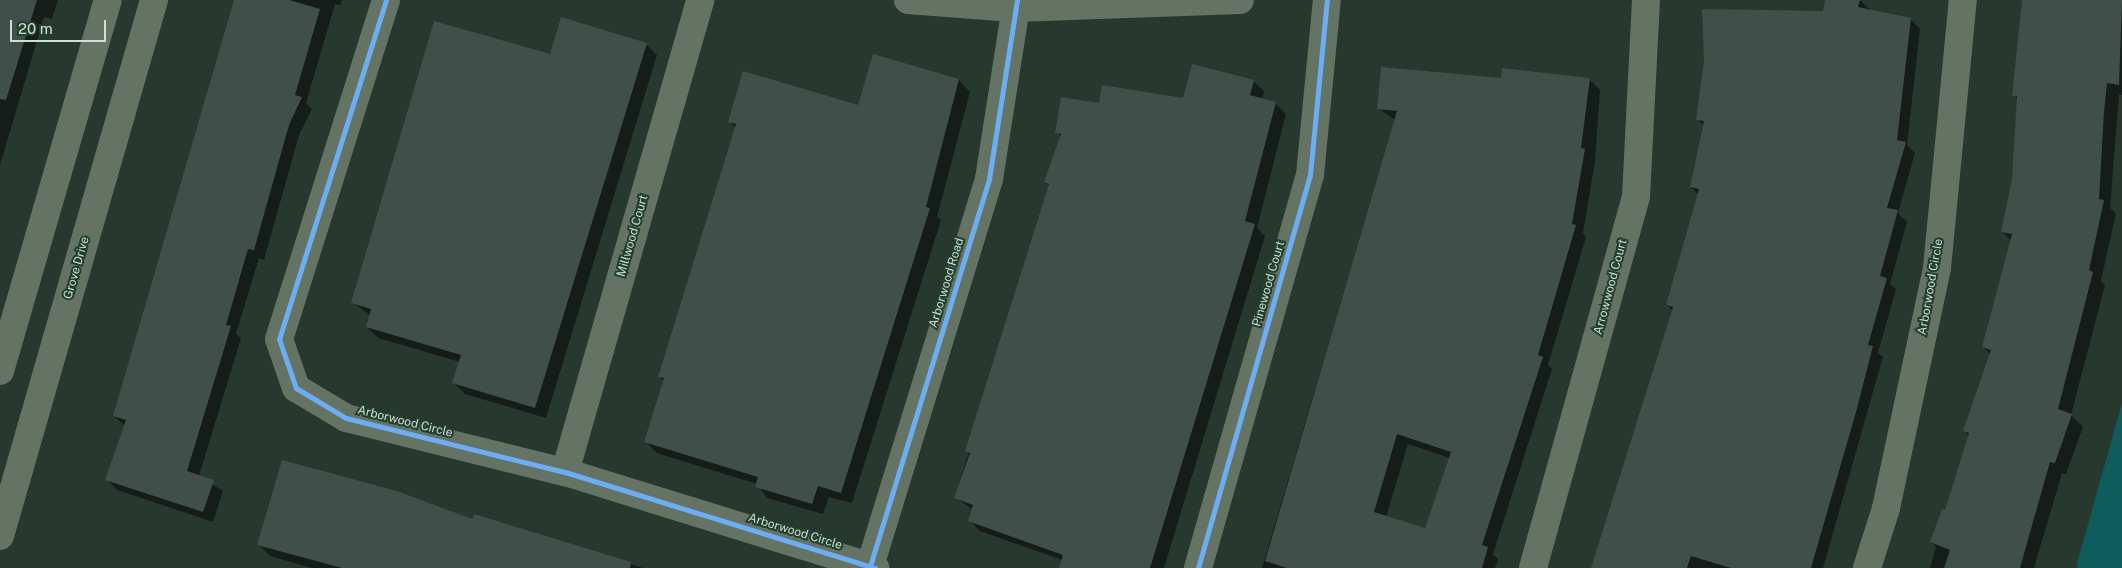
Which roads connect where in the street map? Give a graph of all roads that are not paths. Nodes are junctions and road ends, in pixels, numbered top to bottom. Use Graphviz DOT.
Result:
graph roads {
  1 [pos="108,0"];
  2 [pos="154,0"];
  3 [pos="386,0"];
  4 [pos="700,0"];
  5 [pos="908,0"];
  6 [pos="1240,0"];
  7 [pos="1327,0"];
  8 [pos="1646,0"];
  9 [pos="1963,0"];
  10 [pos="1012,3"];
  11 [pos="0,371"];
  12 [pos="565,472"];
  13 [pos="0,536"];
  14 [pos="873,567"];
  15 [pos="1198,568"];
  16 [pos="1533,568"];
  17 [pos="1867,568"];
  1 -- 11 [label="street"];
  2 -- 13 [label="street, Grove Drive"];
  3 -- 12 [label="street, Arborwood Circle"];
  4 -- 12 [label="street, Millwood Court"];
  5 -- 10 [label="street"];
  6 -- 10 [label="street"];
  7 -- 15 [label="street, Pinewood Court"];
  8 -- 16 [label="street, Arrowwood Court"];
  9 -- 17 [label="street, Arborwood Circle"];
  10 -- 14 [label="street, Arborwood Road"];
  12 -- 14 [label="street, Arborwood Circle"];
}
